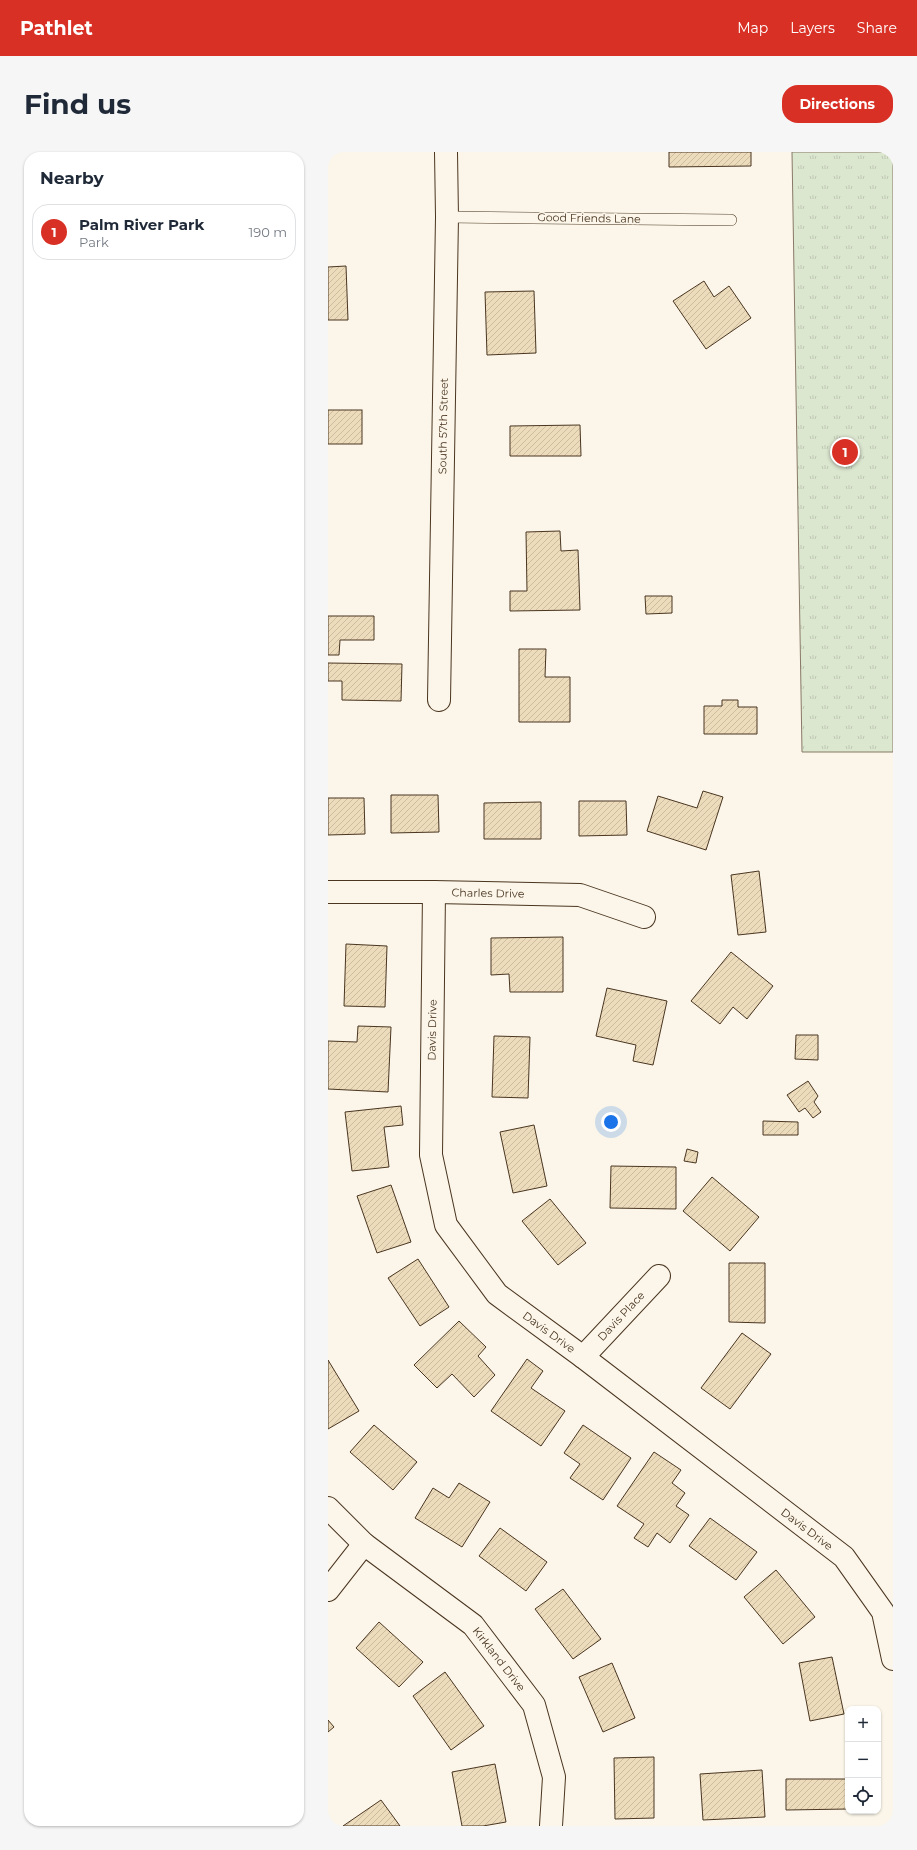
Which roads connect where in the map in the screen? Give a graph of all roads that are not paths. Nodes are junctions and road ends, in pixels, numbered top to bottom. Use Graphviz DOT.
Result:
graph roads {
  1 [pos="446,152"];
  2 [pos="447,217"];
  3 [pos="732,220"];
  4 [pos="439,700"];
  5 [pos="328,892"];
  6 [pos="434,892"];
  7 [pos="644,917"];
  8 [pos="659,1276"];
  9 [pos="583,1357"];
  10 [pos="328,1508"];
  11 [pos="364,1544"];
  12 [pos="328,1590"];
  13 [pos="893,1659"];
  14 [pos="550,1826"];
  1 -- 2 [label="street, South 57th Street"];
  2 -- 3 [label="lane, Good Friends Lane"];
  2 -- 4 [label="street, South 57th Street"];
  5 -- 6 [label="street, Charles Drive"];
  6 -- 7 [label="street, Charles Drive"];
  6 -- 9 [label="street, Davis Drive"];
  8 -- 9 [label="street, Davis Place"];
  9 -- 13 [label="street, Davis Drive"];
  10 -- 11 [label="street, Kirkland Drive"];
  11 -- 12 [label="street"];
  11 -- 14 [label="street, Kirkland Drive"];
}
